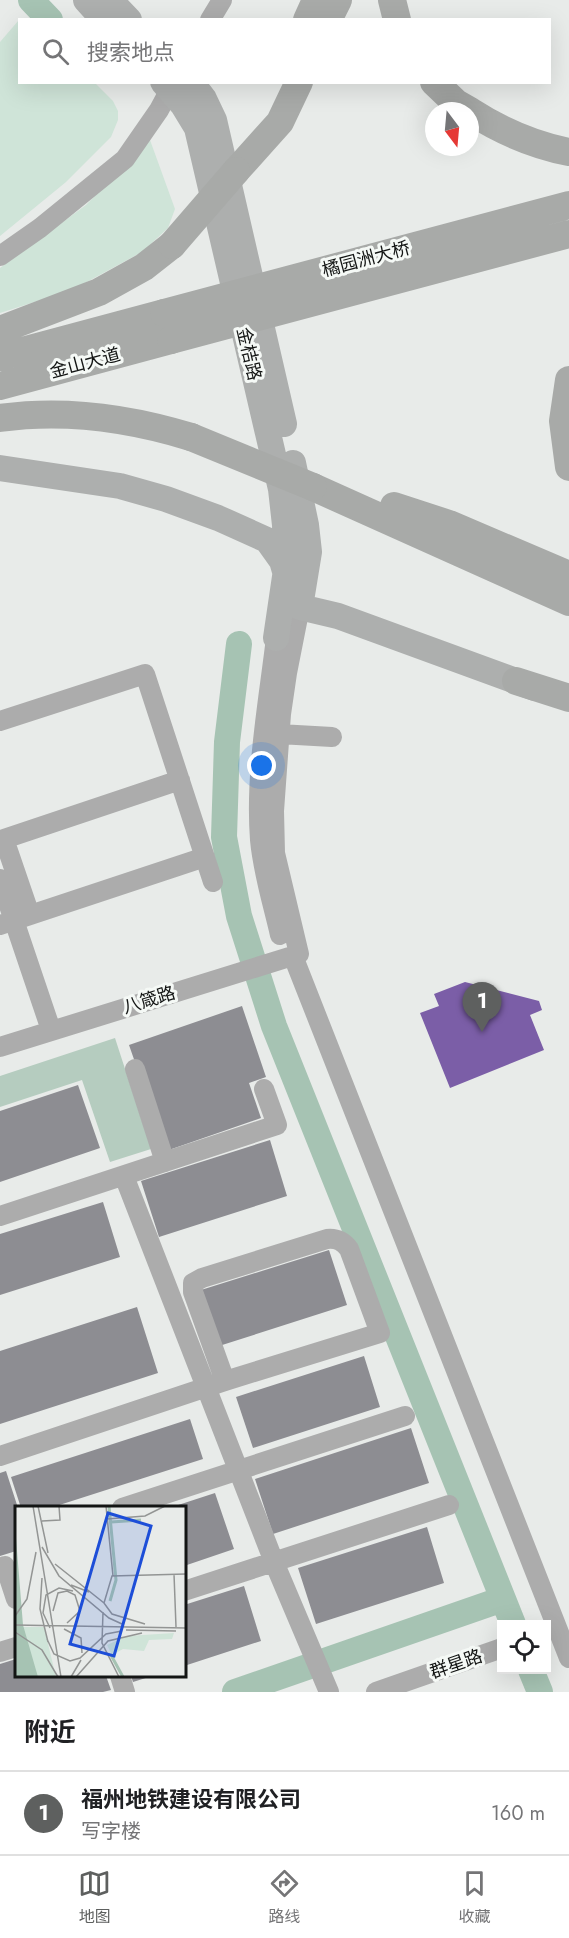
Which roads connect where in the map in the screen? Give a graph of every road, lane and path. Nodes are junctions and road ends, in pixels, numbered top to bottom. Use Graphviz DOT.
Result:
graph roads {
  1 [pos="86,0"];
  2 [pos="110,0"];
  3 [pos="222,0"];
  4 [pos="316,0"];
  5 [pos="338,0"];
  6 [pos="102,18"];
  7 [pos="127,18"];
  8 [pos="211,18"];
  9 [pos="308,18"];
  10 [pos="329,18"];
  11 [pos="175,84"];
  12 [pos="278,84"];
  13 [pos="298,84"];
  14 [pos="436,84"];
  15 [pos="455,102"];
  16 [pos="479,117"];
  17 [pos="569,152"];
  18 [pos="236,171"];
  19 [pos="569,205"];
  20 [pos="569,234"];
  21 [pos="0,256"];
  22 [pos="167,326"];
  23 [pos="0,330"];
  24 [pos="0,355"];
  25 [pos="32,363"];
  26 [pos="569,381"];
  27 [pos="0,387"];
  28 [pos="0,418"];
  29 [pos="569,467"];
  30 [pos="0,468"];
  31 [pos="314,487"];
  32 [pos="286,570"];
  33 [pos="569,575"];
  34 [pos="569,603"];
  35 [pos="300,607"];
  36 [pos="276,638"];
  37 [pos="516,681"];
  38 [pos="569,699"];
  39 [pos="0,722"];
  40 [pos="279,734"];
  41 [pos="332,737"];
  42 [pos="180,780"];
  43 [pos="205,857"];
  44 [pos="0,879"];
  45 [pos="213,882"];
  46 [pos="14,920"];
  47 [pos="286,957"];
  48 [pos="51,1030"];
  49 [pos="0,1047"];
  50 [pos="135,1069"];
  51 [pos="264,1089"];
  52 [pos="165,1162"];
  53 [pos="124,1176"];
  54 [pos="0,1216"];
  55 [pos="216,1384"];
  56 [pos="405,1416"];
  57 [pos="0,1456"];
  58 [pos="238,1470"];
  59 [pos="449,1505"];
  60 [pos="128,1506"];
  61 [pos="274,1562"];
  62 [pos="4,1566"];
  63 [pos="186,1590"];
  64 [pos="15,1596"];
  65 [pos="552,1629"];
  66 [pos="15,1647"];
  67 [pos="497,1649"];
  68 [pos="0,1652"];
  69 [pos="569,1658"];
  70 [pos="120,1677"];
  71 [pos="327,1688"];
  72 [pos="125,1692"];
  73 [pos="376,1692"];
  1 -- 6 [label="main road"];
  2 -- 7 [label="main road"];
  3 -- 8 [label="street"];
  4 -- 9 [label="highway"];
  5 -- 10 [label="highway"];
  11 -- 21 [label="street"];
  11 -- 32 [label="main road, 金桔路"];
  11 -- 35 [label="main road"];
  12 -- 18 [label="highway"];
  13 -- 18 [label="highway"];
  14 -- 15 [label="highway"];
  16 -- 17 [label="highway"];
  18 -- 23 [label="highway, bridge"];
  19 -- 22 [label="highway, 橘园洲大桥, bridge"];
  20 -- 22 [label="highway, 橘园洲大桥, bridge"];
  22 -- 25 [label="highway, 金山大道"];
  24 -- 25 [label="highway"];
  25 -- 27 [label="highway"];
  26 -- 29 [label="highway"];
  28 -- 31 [label="highway, bridge"];
  30 -- 32 [label="main road"];
  31 -- 33 [label="highway"];
  31 -- 34 [label="highway"];
  32 -- 35 [label="main road"];
  32 -- 36 [label="main road, 金桔路"];
  35 -- 37 [label="main road"];
  35 -- 40 [label="street"];
  36 -- 47 [label="street"];
  37 -- 38 [label="highway"];
  39 -- 42 [label="street"];
  40 -- 41 [label="street"];
  40 -- 47 [label="street"];
  42 -- 43 [label="street"];
  42 -- 46 [label="street"];
  43 -- 45 [label="street"];
  43 -- 46 [label="street"];
  44 -- 46 [label="street"];
  46 -- 48 [label="street"];
  47 -- 48 [label="street, 八箴路"];
  47 -- 65 [label="street"];
  48 -- 49 [label="street, 八箴路"];
  50 -- 52 [label="street"];
  51 -- 52 [label="street"];
  52 -- 53 [label="street"];
  53 -- 54 [label="street"];
  53 -- 55 [label="street"];
  55 -- 55 [label="street"];
  55 -- 57 [label="street"];
  55 -- 58 [label="street"];
  56 -- 58 [label="street"];
  58 -- 60 [label="street"];
  58 -- 61 [label="street"];
  59 -- 61 [label="street"];
  61 -- 63 [label="street"];
  61 -- 71 [label="street"];
  62 -- 64 [label="street"];
  65 -- 69 [label="street"];
  66 -- 68 [label="street"];
  67 -- 73 [label="street, 群星路"];
  70 -- 72 [label="street"];
}
